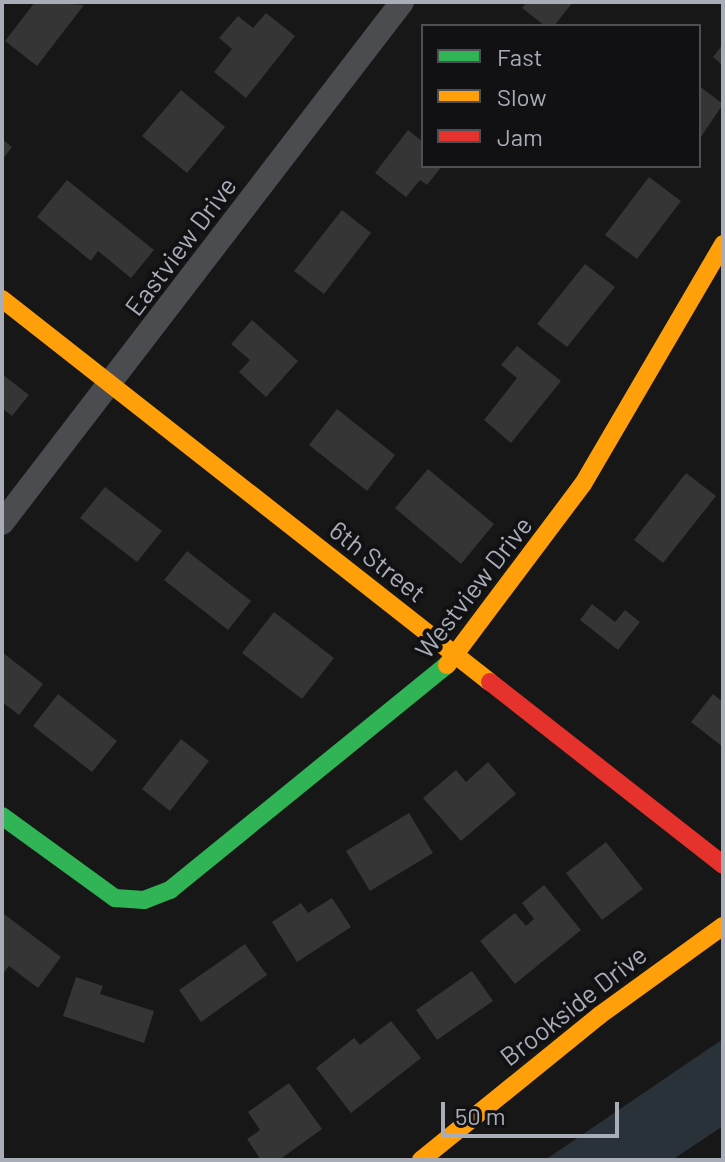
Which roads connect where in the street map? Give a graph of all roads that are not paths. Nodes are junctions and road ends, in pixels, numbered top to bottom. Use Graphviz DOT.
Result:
graph roads {
  1 [pos="402,2"];
  2 [pos="723,244"];
  3 [pos="2,299"];
  4 [pos="109,384"];
  5 [pos="2,523"];
  6 [pos="456,654"];
  7 [pos="2,816"];
  8 [pos="723,865"];
  9 [pos="723,926"];
  10 [pos="421,1160"];
  1 -- 4 [label="street, Eastview Drive"];
  2 -- 6 [label="street, Westview Drive"];
  3 -- 4 [label="street, 6th Street"];
  4 -- 5 [label="street, Eastview Drive"];
  4 -- 6 [label="street, 6th Street"];
  6 -- 7 [label="street, Westview Drive"];
  6 -- 8 [label="street, 6th Street"];
  9 -- 10 [label="street, Brookside Drive"];
}
